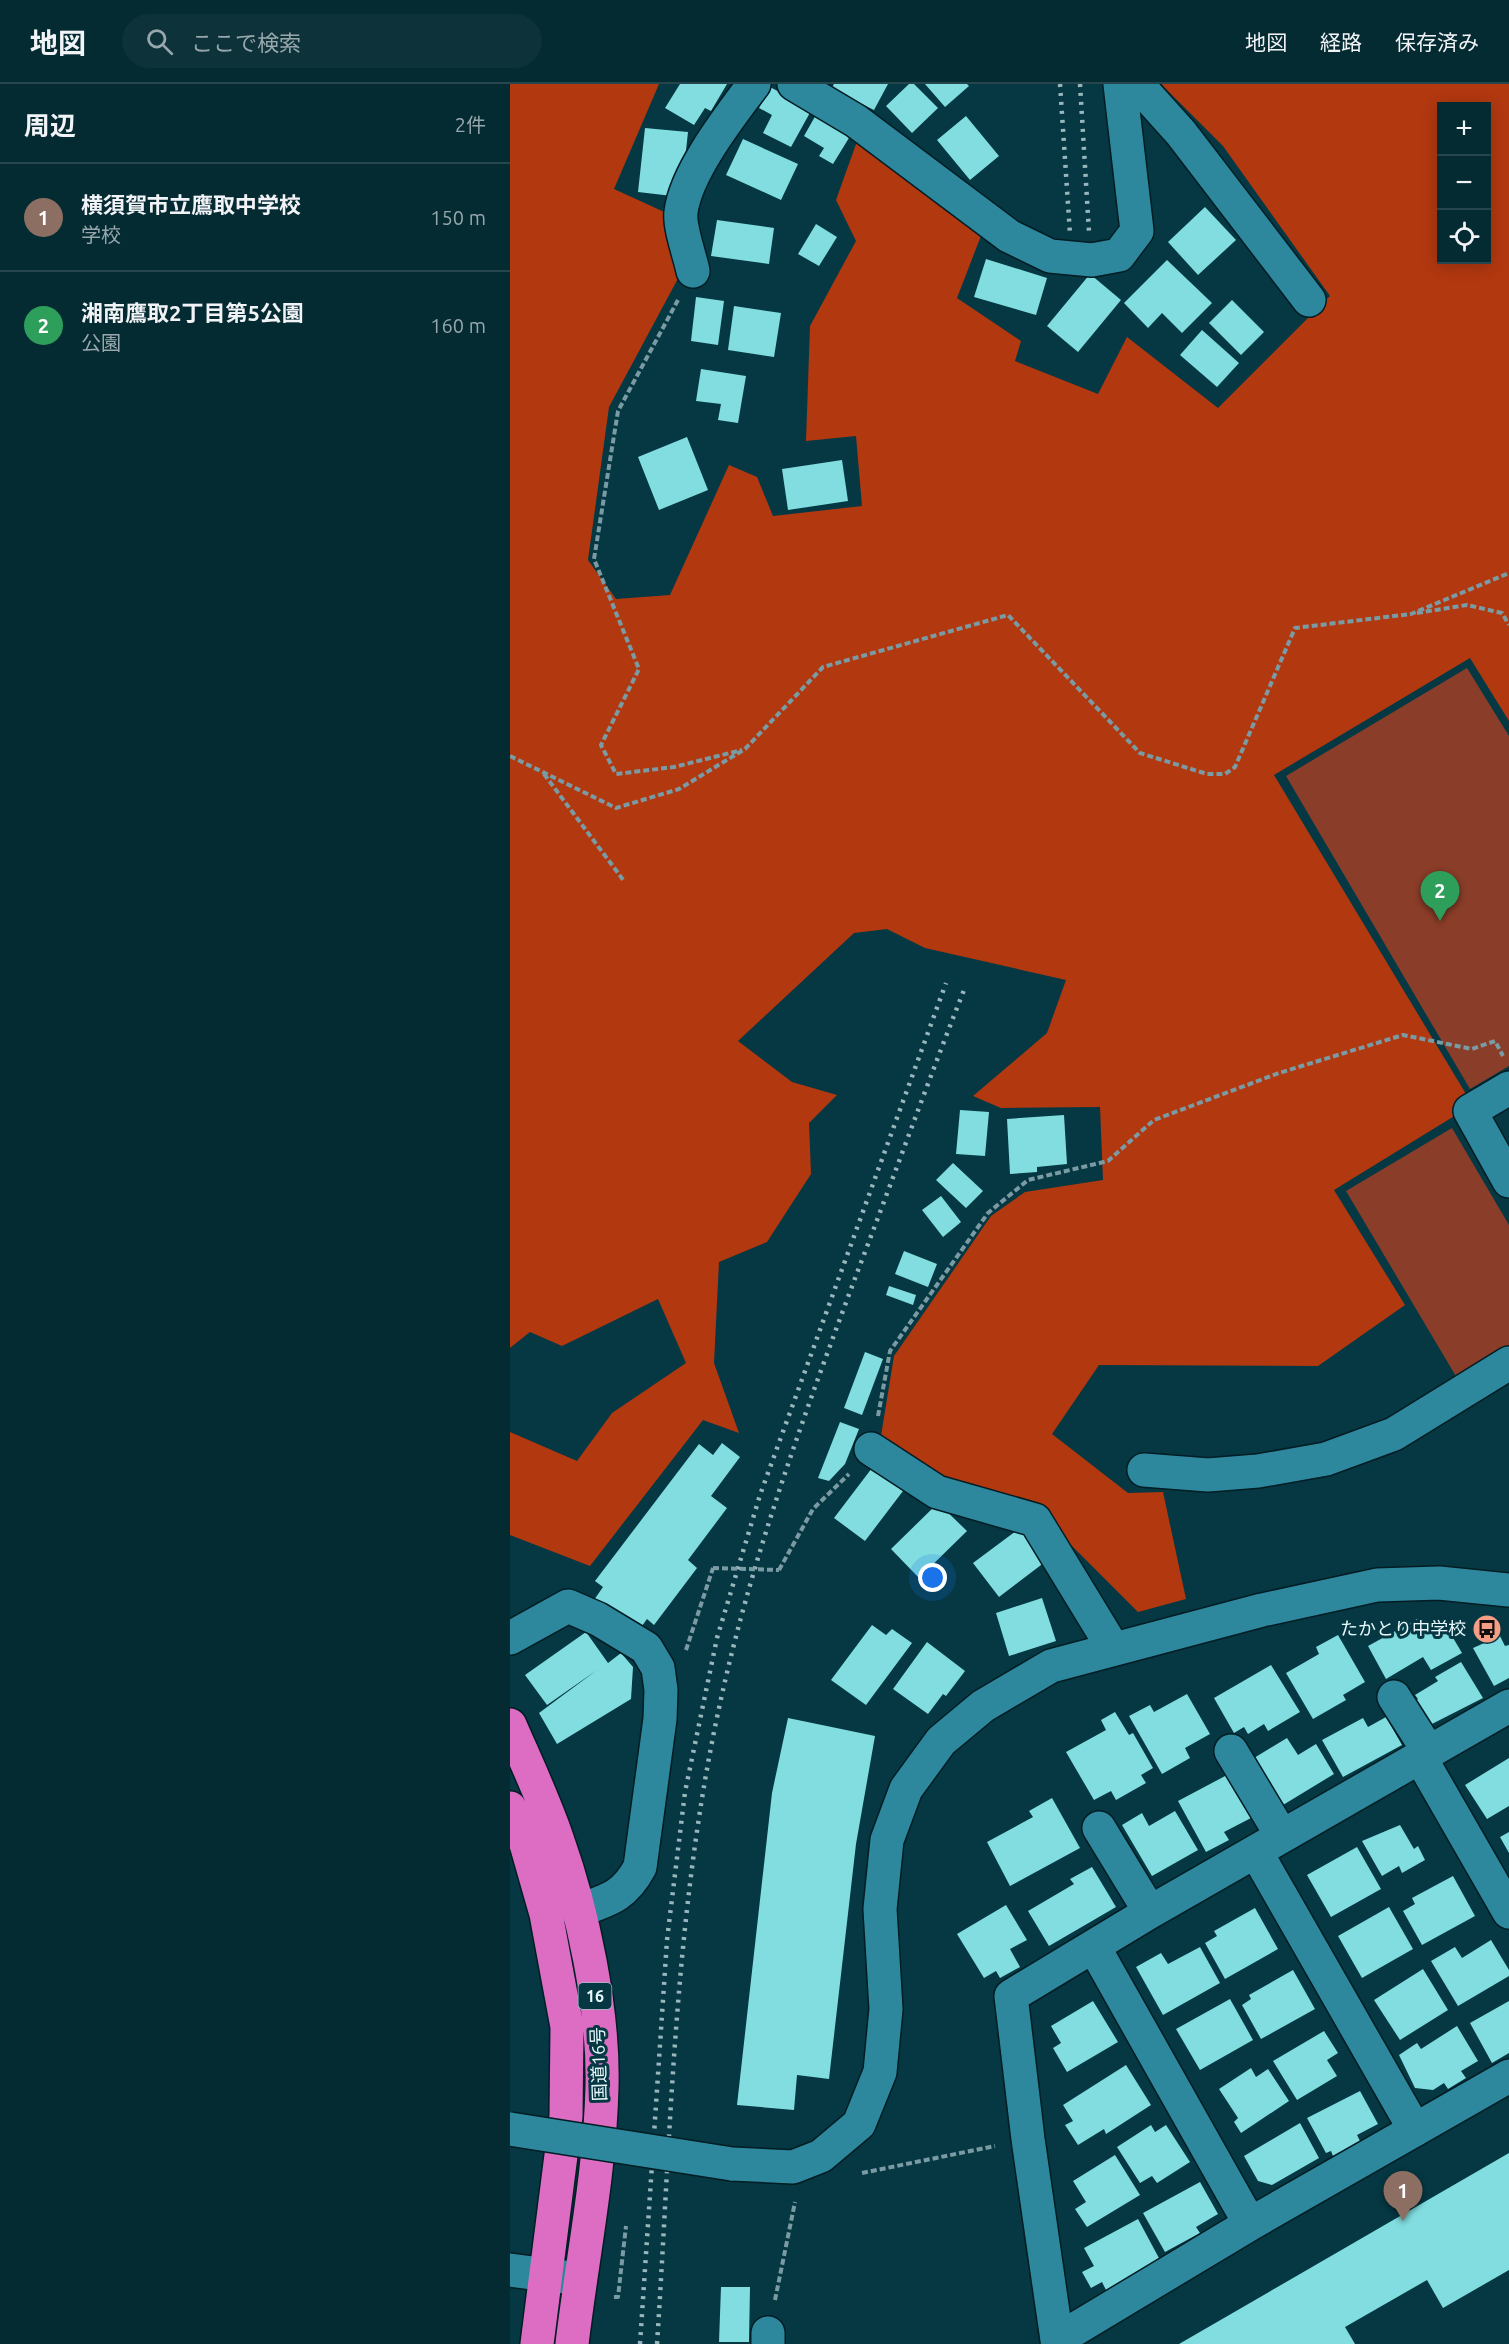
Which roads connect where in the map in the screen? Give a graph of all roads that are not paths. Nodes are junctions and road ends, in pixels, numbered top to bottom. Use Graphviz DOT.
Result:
graph roads {
  1 [pos="754,84"];
  2 [pos="794,84"];
  3 [pos="1120,84"];
  4 [pos="1137,84"];
  5 [pos="693,272"];
  6 [pos="1310,300"];
  7 [pos="1509,1088"];
  8 [pos="1509,1181"];
  9 [pos="1509,1364"];
  10 [pos="871,1449"];
  11 [pos="1144,1470"];
  12 [pos="1509,1590"];
  13 [pos="510,1638"];
  14 [pos="1113,1648"];
  15 [pos="1394,1697"];
  16 [pos="1509,1706"];
  17 [pos="510,1725"];
  18 [pos="1231,1751"];
  19 [pos="1424,1755"];
  20 [pos="510,1808"];
  21 [pos="1099,1828"];
  22 [pos="1269,1844"];
  23 [pos="577,1911"];
  24 [pos="1150,1912"];
  25 [pos="1509,1912"];
  26 [pos="1094,1947"];
  27 [pos="1509,2076"];
  28 [pos="510,2129"];
  29 [pos="1415,2130"];
  30 [pos="1250,2224"];
  31 [pos="510,2270"];
  32 [pos="547,2275"];
  33 [pos="580,2279"];
  34 [pos="537,2344"];
  35 [pos="573,2344"];
  1 -- 5 [label="street"];
  2 -- 3 [label="street"];
  4 -- 6 [label="street"];
  7 -- 8 [label="street"];
  9 -- 11 [label="street"];
  10 -- 14 [label="street"];
  12 -- 14 [label="street"];
  13 -- 23 [label="street"];
  14 -- 28 [label="street, bridge"];
  15 -- 19 [label="street"];
  16 -- 19 [label="street"];
  17 -- 23 [label="highway, 国道16号 / 16"];
  18 -- 22 [label="street"];
  19 -- 22 [label="street"];
  19 -- 25 [label="street"];
  20 -- 32 [label="highway, 国道16号 / 16"];
  21 -- 24 [label="street"];
  22 -- 24 [label="street"];
  22 -- 29 [label="street"];
  23 -- 33 [label="highway, 国道16号 / 16"];
  24 -- 26 [label="street"];
  26 -- 30 [label="street"];
  26 -- 30 [label="street"];
  27 -- 29 [label="street"];
  29 -- 30 [label="street"];
  31 -- 32 [label="street"];
  32 -- 33 [label="street"];
  32 -- 34 [label="highway, 国道16号 / 16"];
  33 -- 35 [label="highway, 国道16号 / 16"];
}
